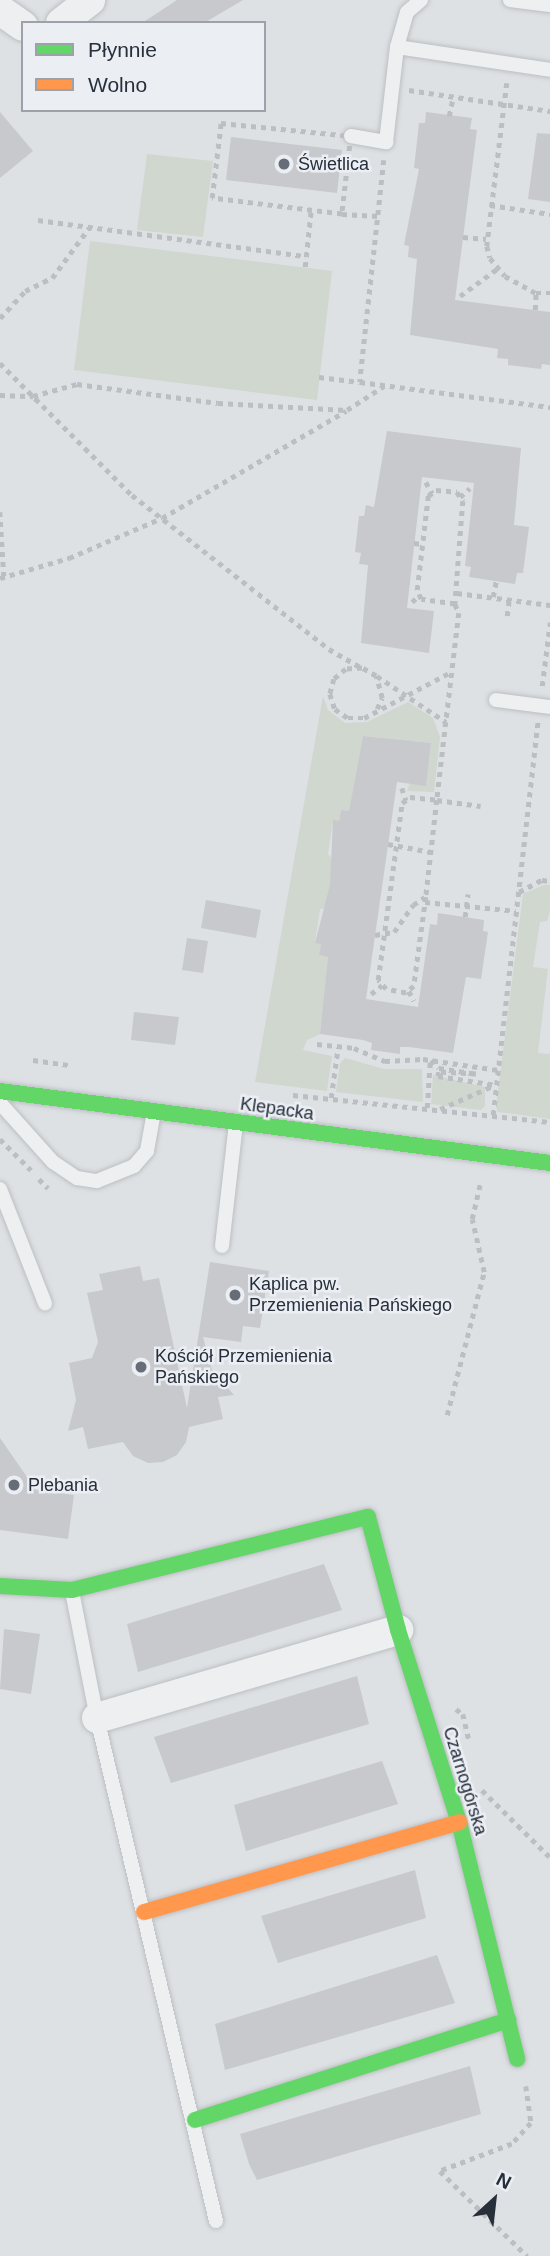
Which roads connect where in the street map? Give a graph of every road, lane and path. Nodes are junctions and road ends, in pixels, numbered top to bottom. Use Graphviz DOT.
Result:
graph roads {
  1 [pos="90,0"];
  2 [pos="421,0"];
  3 [pos="510,0"];
  4 [pos="550,5"];
  5 [pos="0,10"];
  6 [pos="64,21"];
  7 [pos="21,25"];
  8 [pos="397,47"];
  9 [pos="511,65"];
  10 [pos="550,70"];
  11 [pos="391,88"];
  12 [pos="453,97"];
  13 [pos="504,104"];
  14 [pos="550,111"];
  15 [pos="449,116"];
  16 [pos="351,136"];
  17 [pos="386,142"];
  18 [pos="490,205"];
  19 [pos="311,210"];
  20 [pos="342,214"];
  21 [pos="550,214"];
  22 [pos="377,216"];
  23 [pos="37,220"];
  24 [pos="89,228"];
  25 [pos="463,237"];
  26 [pos="486,239"];
  27 [pos="306,256"];
  28 [pos="304,267"];
  29 [pos="497,270"];
  30 [pos="536,293"];
  31 [pos="550,293"];
  32 [pos="460,296"];
  33 [pos="535,310"];
  34 [pos="0,318"];
  35 [pos="0,363"];
  36 [pos="320,377"];
  37 [pos="360,382"];
  38 [pos="385,385"];
  39 [pos="0,395"];
  40 [pos="33,396"];
  41 [pos="550,407"];
  42 [pos="347,410"];
  43 [pos="426,482"];
  44 [pos="470,488"];
  45 [pos="432,493"];
  46 [pos="460,497"];
  47 [pos="0,512"];
  48 [pos="162,518"];
  49 [pos="414,543"];
  50 [pos="422,544"];
  51 [pos="2,577"];
  52 [pos="496,581"];
  53 [pos="457,593"];
  54 [pos="419,595"];
  55 [pos="493,597"];
  56 [pos="509,600"];
  57 [pos="412,602"];
  58 [pos="455,604"];
  59 [pos="550,605"];
  60 [pos="507,616"];
  61 [pos="550,623"];
  62 [pos="362,668"];
  63 [pos="452,671"];
  64 [pos="376,676"];
  65 [pos="406,696"];
  66 [pos="496,699"];
  67 [pos="545,706"];
  68 [pos="377,709"];
  69 [pos="446,722"];
  70 [pos="402,788"];
  71 [pos="407,800"];
  72 [pos="437,800"];
  73 [pos="481,806"];
  74 [pos="388,844"];
  75 [pos="397,847"];
  76 [pos="431,852"];
  77 [pos="550,881"];
  78 [pos="518,893"];
  79 [pos="468,894"];
  80 [pos="425,899"];
  81 [pos="466,906"];
  82 [pos="516,911"];
  83 [pos="465,917"];
  84 [pos="375,934"];
  85 [pos="384,936"];
  86 [pos="382,985"];
  87 [pos="409,991"];
  88 [pos="371,994"];
  89 [pos="414,1001"];
  90 [pos="317,1044"];
  91 [pos="338,1047"];
  92 [pos="430,1060"];
  93 [pos="498,1070"];
  94 [pos="496,1085"];
  95 [pos="0,1091"];
  96 [pos="286,1094"];
  97 [pos="331,1098"];
  98 [pos="0,1103"];
  99 [pos="427,1108"];
  100 [pos="440,1109"];
  101 [pos="155,1112"];
  102 [pos="493,1115"];
  103 [pos="550,1122"];
  104 [pos="236,1123"];
  105 [pos="0,1139"];
  106 [pos="550,1163"];
  107 [pos="482,1173"];
  108 [pos="48,1188"];
  109 [pos="0,1189"];
  110 [pos="222,1246"];
  111 [pos="45,1303"];
  112 [pos="447,1415"];
  113 [pos="0,1586"];
  114 [pos="72,1590"];
  115 [pos="398,1630"];
  116 [pos="453,1707"];
  117 [pos="97,1718"];
  118 [pos="471,1750"];
  119 [pos="480,1787"];
  120 [pos="459,1822"];
  121 [pos="550,1857"];
  122 [pos="144,1912"];
  123 [pos="508,2020"];
  124 [pos="517,2059"];
  125 [pos="195,2120"];
  126 [pos="216,2221"];
  127 [pos="527,2256"];
  1 -- 6 [label="street"];
  2 -- 8 [label="lane"];
  3 -- 4 [label="lane"];
  5 -- 7 [label="street"];
  8 -- 9 [label="lane"];
  8 -- 11 [label="lane"];
  9 -- 10 [label="lane"];
  9 -- 13 [label="path"];
  11 -- 12 [label="path"];
  11 -- 17 [label="lane"];
  12 -- 13 [label="path"];
  12 -- 15 [label="path"];
  13 -- 14 [label="path"];
  13 -- 18 [label="path"];
  16 -- 17 [label="lane"];
  16 -- 19 [label="path"];
  16 -- 20 [label="path"];
  17 -- 22 [label="path"];
  18 -- 21 [label="path"];
  18 -- 26 [label="path"];
  19 -- 20 [label="path"];
  19 -- 27 [label="path"];
  20 -- 22 [label="path"];
  22 -- 37 [label="path"];
  23 -- 24 [label="path"];
  24 -- 27 [label="path"];
  24 -- 34 [label="path"];
  25 -- 26 [label="path"];
  26 -- 29 [label="path"];
  27 -- 28 [label="path"];
  29 -- 30 [label="path"];
  29 -- 32 [label="path"];
  30 -- 31 [label="path"];
  30 -- 33 [label="path"];
  35 -- 40 [label="path"];
  36 -- 37 [label="path"];
  37 -- 38 [label="path"];
  38 -- 41 [label="path"];
  38 -- 42 [label="path"];
  39 -- 40 [label="path"];
  40 -- 42 [label="path"];
  40 -- 48 [label="path"];
  42 -- 48 [label="path"];
  43 -- 45 [label="path"];
  44 -- 46 [label="path"];
  45 -- 46 [label="path"];
  45 -- 50 [label="path"];
  46 -- 53 [label="path"];
  47 -- 51 [label="path"];
  48 -- 51 [label="path"];
  48 -- 62 [label="path"];
  49 -- 50 [label="path"];
  50 -- 54 [label="path"];
  52 -- 55 [label="path"];
  53 -- 55 [label="path"];
  53 -- 58 [label="path"];
  54 -- 57 [label="path"];
  54 -- 58 [label="path"];
  55 -- 56 [label="path"];
  56 -- 59 [label="path"];
  56 -- 60 [label="path"];
  58 -- 63 [label="path"];
  61 -- 67 [label="path"];
  62 -- 64 [label="path"];
  62 -- 68 [label="path"];
  63 -- 65 [label="path"];
  63 -- 69 [label="path"];
  64 -- 65 [label="path"];
  64 -- 68 [label="path"];
  65 -- 68 [label="path"];
  65 -- 69 [label="path"];
  66 -- 67 [label="lane"];
  67 -- 78 [label="path"];
  69 -- 72 [label="path"];
  70 -- 71 [label="path"];
  71 -- 72 [label="path"];
  71 -- 75 [label="path"];
  72 -- 73 [label="path"];
  72 -- 76 [label="path"];
  74 -- 75 [label="path"];
  75 -- 76 [label="path"];
  75 -- 85 [label="path"];
  76 -- 80 [label="path"];
  77 -- 78 [label="path"];
  78 -- 82 [label="path"];
  79 -- 81 [label="path"];
  80 -- 81 [label="path"];
  80 -- 85 [label="path"];
  80 -- 87 [label="path"];
  81 -- 82 [label="path"];
  81 -- 83 [label="path"];
  82 -- 93 [label="path"];
  84 -- 85 [label="path"];
  85 -- 86 [label="path"];
  86 -- 87 [label="path"];
  86 -- 88 [label="path"];
  87 -- 89 [label="path"];
  90 -- 91 [label="path"];
  91 -- 92 [label="path"];
  91 -- 97 [label="path"];
  92 -- 93 [label="path"];
  92 -- 94 [label="path"];
  92 -- 99 [label="path"];
  93 -- 94 [label="path"];
  94 -- 100 [label="path"];
  94 -- 102 [label="path"];
  95 -- 101 [label="street, Klepacka"];
  96 -- 97 [label="path"];
  97 -- 99 [label="path"];
  98 -- 101 [label="lane"];
  99 -- 100 [label="path"];
  100 -- 102 [label="path"];
  101 -- 104 [label="street, Klepacka"];
  102 -- 103 [label="path"];
  104 -- 106 [label="street, Klepacka"];
  104 -- 110 [label="lane"];
  105 -- 108 [label="path"];
  107 -- 112 [label="path"];
  109 -- 111 [label="lane"];
  113 -- 114 [label="street"];
  114 -- 115 [label="street, Czarnogórska"];
  114 -- 117 [label="lane"];
  115 -- 117 [label="street"];
  115 -- 120 [label="street, Czarnogórska"];
  116 -- 118 [label="path"];
  117 -- 122 [label="lane"];
  119 -- 121 [label="path"];
  120 -- 122 [label="street"];
  120 -- 123 [label="street, Czarnogórska"];
  122 -- 125 [label="lane"];
  123 -- 124 [label="street, Czarnogórska"];
  123 -- 125 [label="street"];
  124 -- 127 [label="path"];
  125 -- 126 [label="lane"];
}
